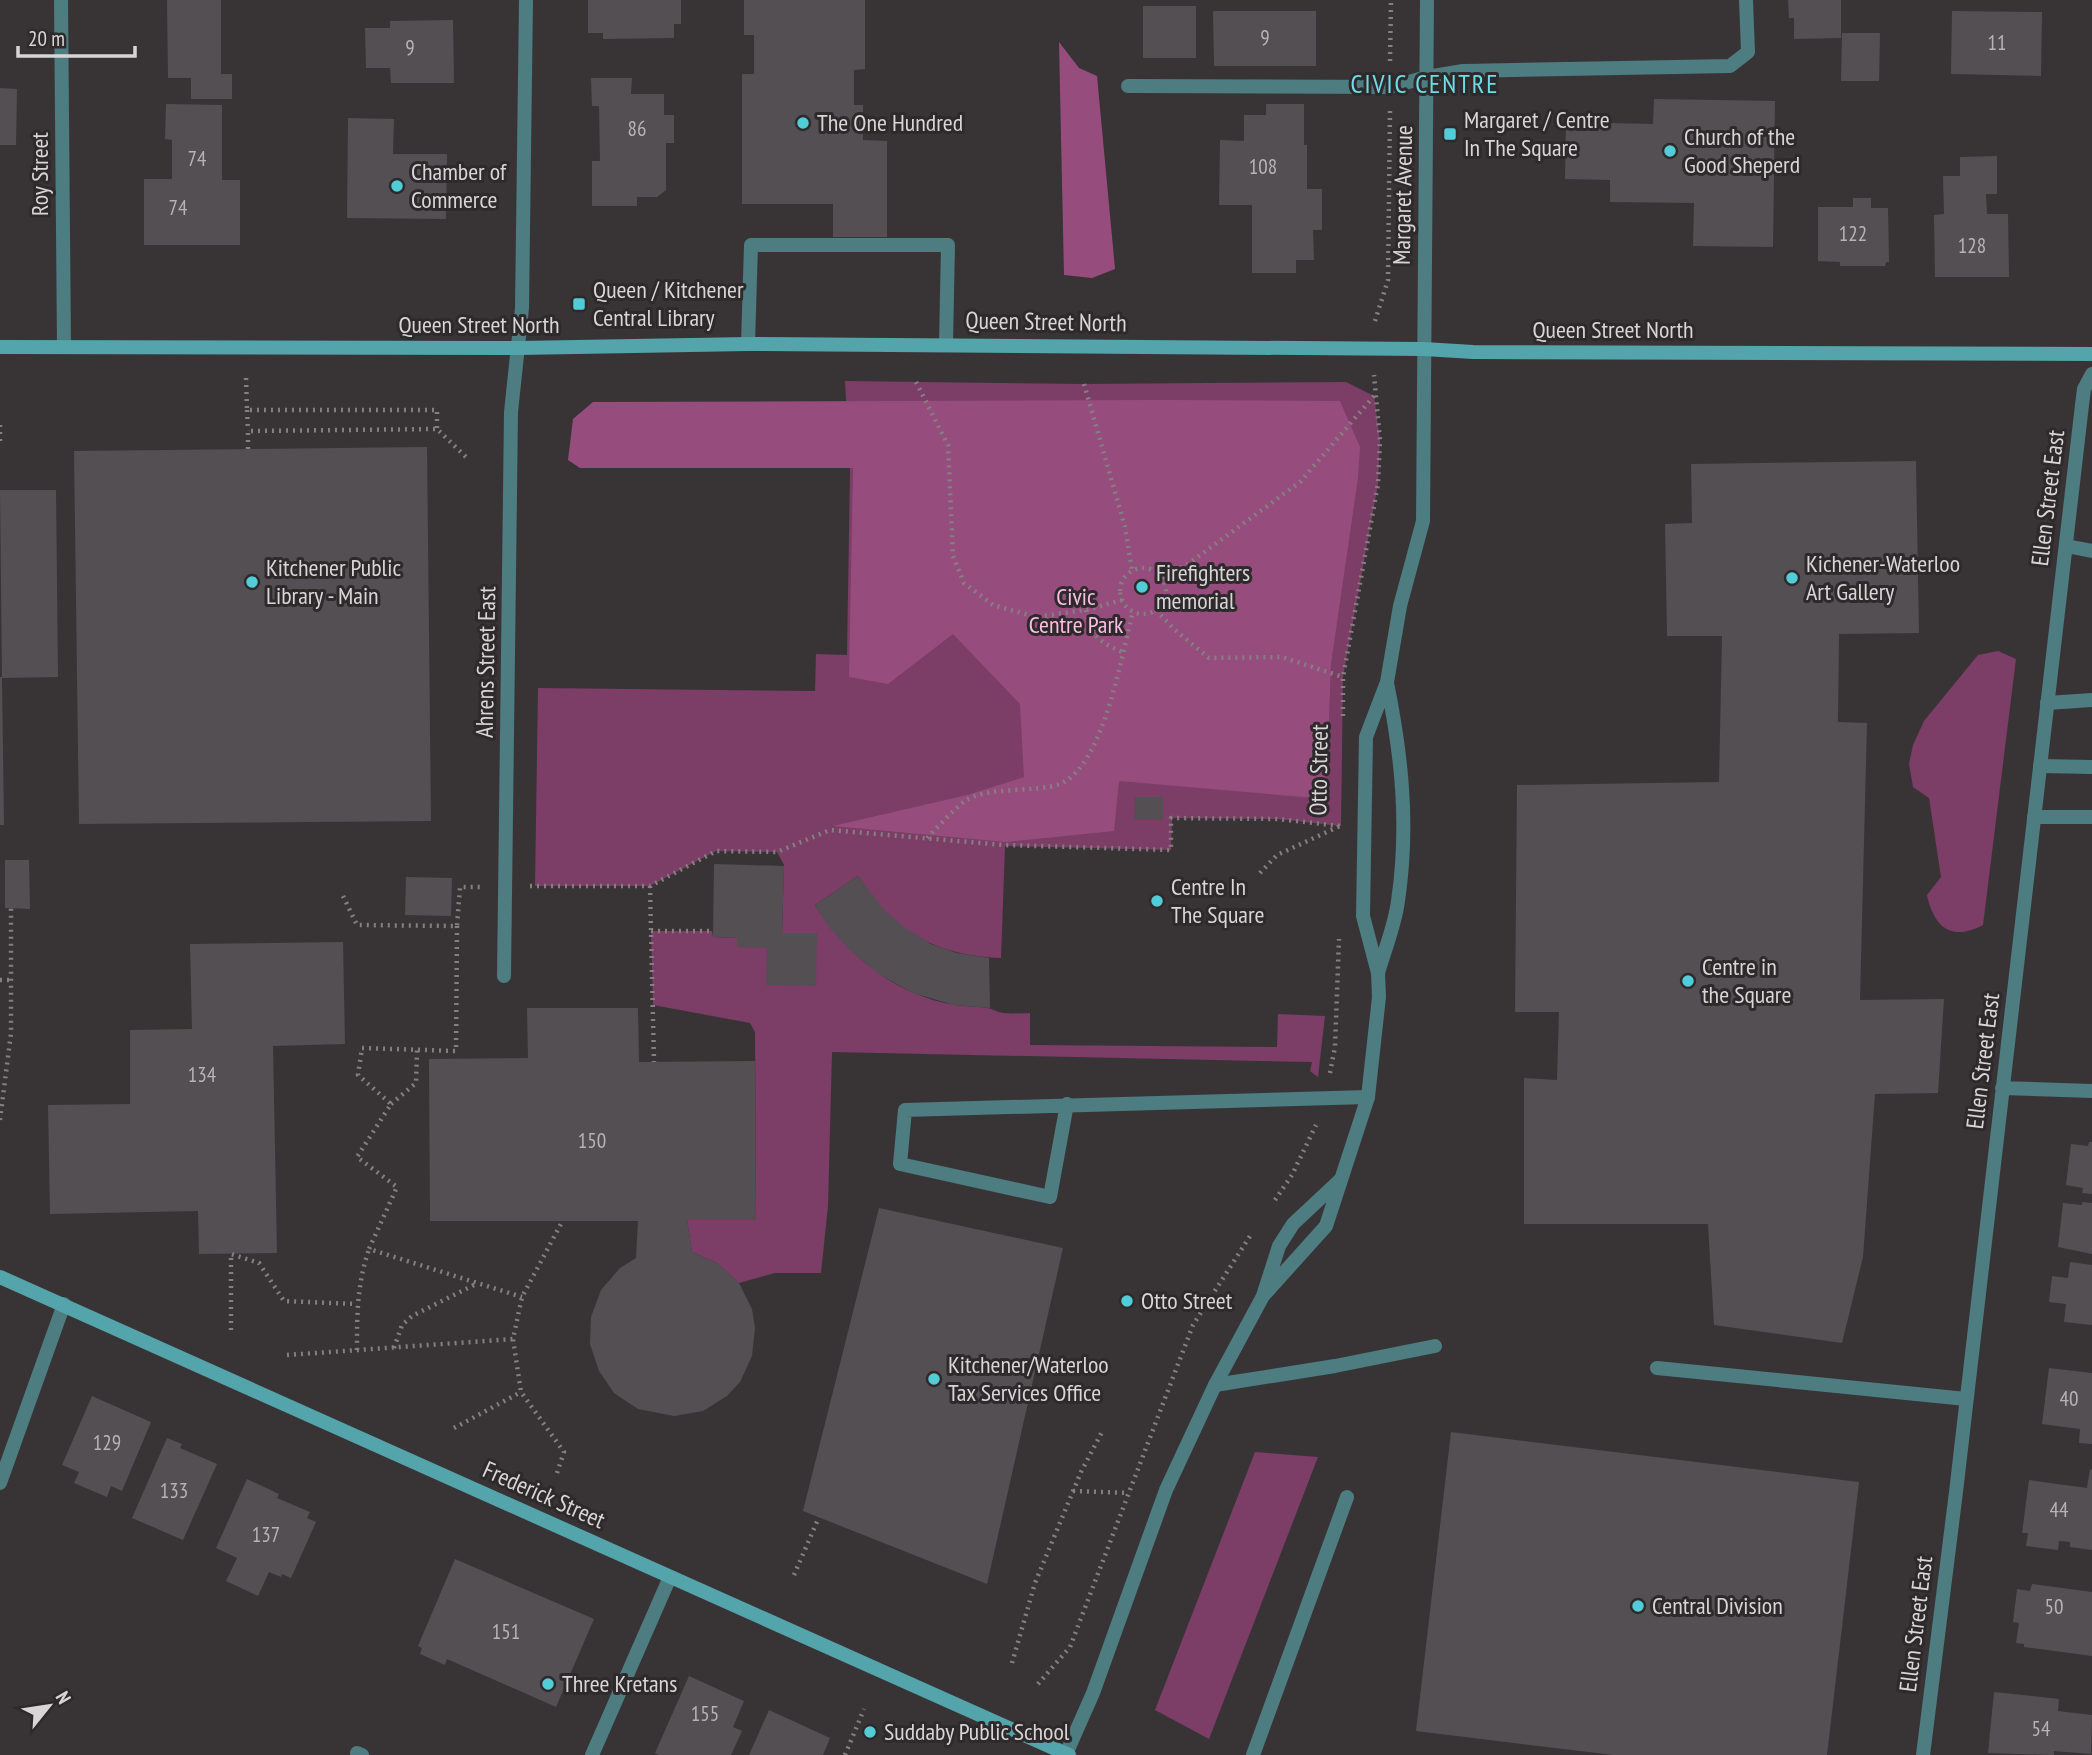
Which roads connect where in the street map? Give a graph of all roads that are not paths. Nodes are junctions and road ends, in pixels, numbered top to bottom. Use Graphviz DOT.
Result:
graph roads {
  1 [pos="61,0"];
  2 [pos="526,0"];
  3 [pos="1427,0"];
  4 [pos="1746,0"];
  5 [pos="1427,77"];
  6 [pos="1128,86"];
  7 [pos="748,344"];
  8 [pos="946,344"];
  9 [pos="0,347"];
  10 [pos="64,347"];
  11 [pos="519,348"];
  12 [pos="1424,349"];
  13 [pos="2092,354"];
  14 [pos="2092,374"];
  15 [pos="2066,546"];
  16 [pos="2092,551"];
  17 [pos="1387,682"];
  18 [pos="2092,700"];
  19 [pos="2047,703"];
  20 [pos="2040,766"];
  21 [pos="2092,768"];
  22 [pos="2034,817"];
  23 [pos="2092,817"];
  24 [pos="1378,973"];
  25 [pos="504,976"];
  26 [pos="2002,1088"];
  27 [pos="2092,1091"];
  28 [pos="1368,1097"];
  29 [pos="1067,1104"];
  30 [pos="1343,1177"];
  31 [pos="0,1277"];
  32 [pos="1263,1296"];
  33 [pos="64,1304"];
  34 [pos="1436,1346"];
  35 [pos="1657,1368"];
  36 [pos="1215,1385"];
  37 [pos="1966,1399"];
  38 [pos="0,1483"];
  39 [pos="1346,1497"];
  40 [pos="670,1577"];
  41 [pos="1067,1754"];
  42 [pos="592,1755"];
  43 [pos="1253,1755"];
  44 [pos="1923,1755"];
  1 -- 10 [label="street, Roy Street"];
  2 -- 11 [label="street, Ahrens Street East"];
  3 -- 5 [label="street, Margaret Avenue"];
  4 -- 5 [label="street"];
  5 -- 6 [label="street"];
  5 -- 12 [label="street, Margaret Avenue"];
  7 -- 8 [label="street, Queen Street North"];
  7 -- 8 [label="street"];
  7 -- 11 [label="street, Queen Street North"];
  8 -- 12 [label="street, Queen Street North"];
  9 -- 10 [label="street, Queen Street North"];
  10 -- 11 [label="street, Queen Street North"];
  11 -- 25 [label="street, Ahrens Street East"];
  12 -- 13 [label="street, Queen Street North"];
  12 -- 17 [label="street, Otto Street"];
  14 -- 15 [label="street, Ellen Street East"];
  15 -- 16 [label="street"];
  15 -- 19 [label="street, Ellen Street East"];
  17 -- 24 [label="street, Otto Street"];
  17 -- 24 [label="street, Otto Street"];
  18 -- 19 [label="street"];
  19 -- 20 [label="street, Ellen Street East"];
  20 -- 21 [label="street"];
  20 -- 22 [label="street, Ellen Street East"];
  22 -- 23 [label="street"];
  22 -- 26 [label="street, Ellen Street East"];
  24 -- 28 [label="street, Otto Street"];
  26 -- 27 [label="street"];
  26 -- 37 [label="street, Ellen Street East"];
  28 -- 29 [label="street"];
  28 -- 30 [label="street, Otto Street"];
  29 -- 29 [label="street"];
  30 -- 32 [label="street, Otto Street"];
  30 -- 32 [label="street, Otto Street"];
  31 -- 33 [label="street, Frederick Street"];
  32 -- 36 [label="street, Otto Street"];
  33 -- 38 [label="street"];
  33 -- 40 [label="street, Frederick Street"];
  34 -- 36 [label="street"];
  35 -- 37 [label="street"];
  36 -- 41 [label="street, Otto Street"];
  37 -- 44 [label="street, Ellen Street East"];
  39 -- 43 [label="street"];
  40 -- 41 [label="street, Frederick Street"];
  40 -- 42 [label="street"];
}
